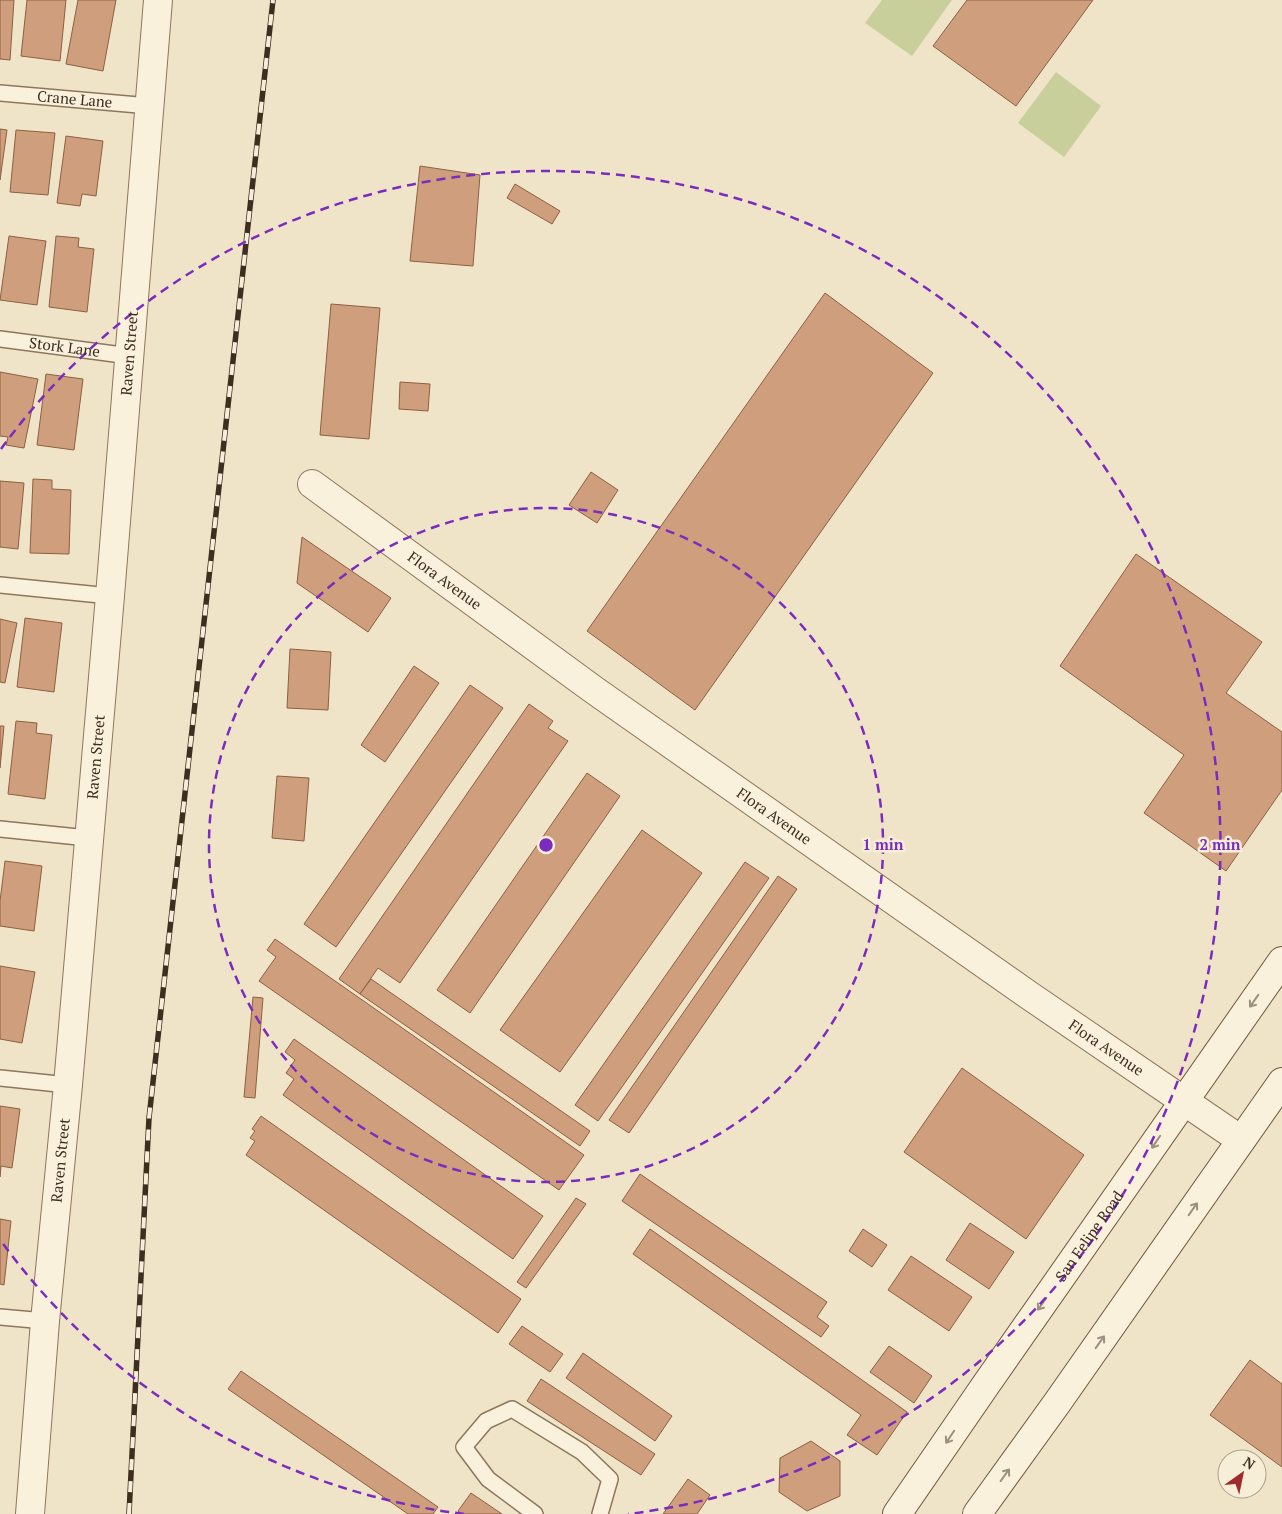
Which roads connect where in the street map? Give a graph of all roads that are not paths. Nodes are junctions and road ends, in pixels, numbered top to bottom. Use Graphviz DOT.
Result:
graph roads {
  1 [pos="158,0"];
  2 [pos="0,93"];
  3 [pos="150,106"];
  4 [pos="0,339"];
  5 [pos="130,356"];
  6 [pos="312,484"];
  7 [pos="0,585"];
  8 [pos="110,596"];
  9 [pos="0,829"];
  10 [pos="88,838"];
  11 [pos="1282,961"];
  12 [pos="0,1078"];
  13 [pos="1282,1082"];
  14 [pos="68,1085"];
  15 [pos="1183,1102"];
  16 [pos="1241,1140"];
  17 [pos="0,1317"];
  18 [pos="45,1321"];
  19 [pos="30,1514"];
  20 [pos="535,1514"];
  21 [pos="600,1514"];
  22 [pos="897,1514"];
  23 [pos="976,1514"];
  1 -- 3 [label="street, Raven Street"];
  2 -- 3 [label="lane, Crane Lane"];
  3 -- 5 [label="street, Raven Street"];
  4 -- 5 [label="lane, Stork Lane"];
  5 -- 8 [label="street, Raven Street"];
  6 -- 15 [label="street, Flora Avenue"];
  7 -- 8 [label="lane"];
  8 -- 10 [label="street, Raven Street"];
  9 -- 10 [label="lane"];
  10 -- 14 [label="street, Raven Street"];
  11 -- 15 [label="street, San Felipe Road, one-way"];
  12 -- 14 [label="lane"];
  13 -- 16 [label="street"];
  14 -- 18 [label="street, Raven Street"];
  15 -- 16 [label="street, Flora Avenue"];
  15 -- 22 [label="street, San Felipe Road, one-way"];
  23 -- 16 [label="street, one-way"];
  17 -- 18 [label="lane"];
  18 -- 19 [label="street, Raven Street"];
  20 -- 21 [label="lane"];
}
